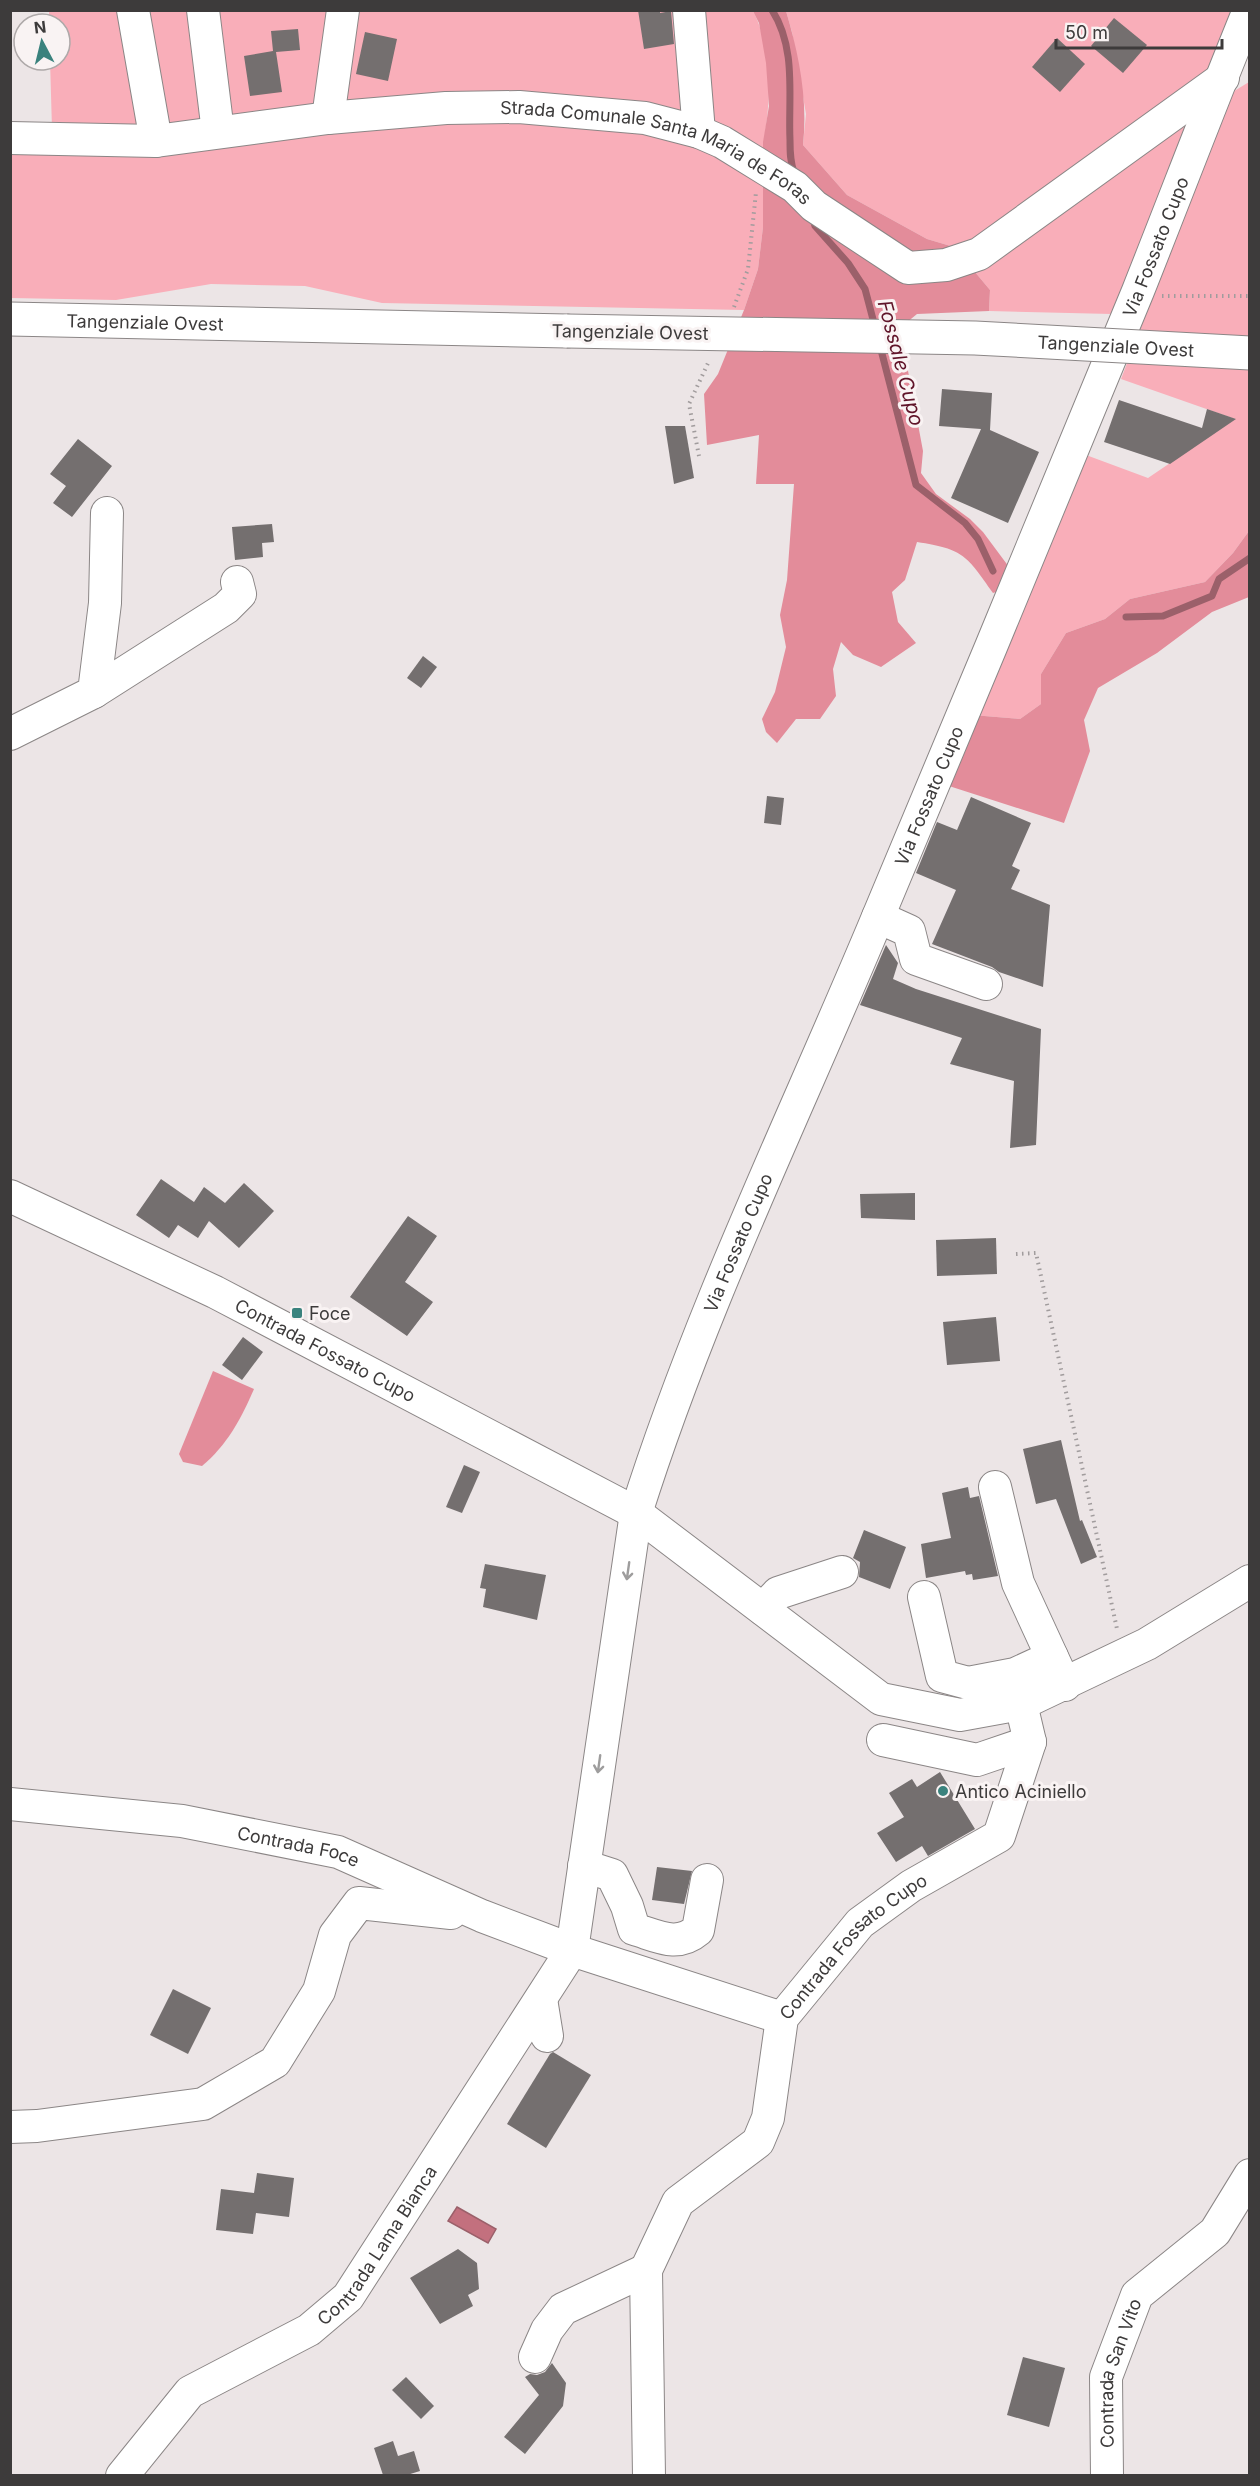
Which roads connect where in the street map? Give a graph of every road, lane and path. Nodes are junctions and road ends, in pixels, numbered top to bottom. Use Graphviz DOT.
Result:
graph roads {
  1 [pos="133,10"];
  2 [pos="203,10"];
  3 [pos="343,10"];
  4 [pos="689,10"];
  5 [pos="1249,10"];
  6 [pos="1250,63"];
  7 [pos="1221,79"];
  8 [pos="328,118"];
  9 [pos="218,132"];
  10 [pos="699,132"];
  11 [pos="10,138"];
  12 [pos="156,141"];
  13 [pos="1138,290"];
  14 [pos="1250,296"];
  15 [pos="10,319"];
  16 [pos="1250,353"];
  17 [pos="106,513"];
  18 [pos="237,582"];
  19 [pos="94,692"];
  20 [pos="10,734"];
  21 [pos="878,917"];
  22 [pos="986,984"];
  23 [pos="10,1196"];
  24 [pos="1016,1254"];
  25 [pos="995,1487"];
  26 [pos="636,1513"];
  27 [pos="842,1572"];
  28 [pos="1250,1581"];
  29 [pos="924,1597"];
  30 [pos="763,1609"];
  31 [pos="1123,1656"];
  32 [pos="1058,1671"];
  33 [pos="1021,1704"];
  34 [pos="884,1740"];
  35 [pos="1030,1742"];
  36 [pos="10,1804"];
  37 [pos="584,1866"];
  38 [pos="706,1880"];
  39 [pos="482,1916"];
  40 [pos="572,1950"];
  41 [pos="541,1999"];
  42 [pos="782,2018"];
  43 [pos="547,2036"];
  44 [pos="19,2121"];
  45 [pos="1250,2175"];
  46 [pos="646,2270"];
  47 [pos="535,2357"];
  48 [pos="122,2475"];
  49 [pos="649,2475"];
  50 [pos="1107,2475"];
  1 -- 12 [label="street"];
  2 -- 9 [label="street"];
  3 -- 8 [label="street"];
  4 -- 10 [label="street"];
  5 -- 7 [label="street, Via Fossato Cupo"];
  6 -- 7 [label="street, Strada Comunale Santa Maria de Foras"];
  7 -- 10 [label="street, Strada Comunale Santa Maria de Foras"];
  7 -- 13 [label="street, Via Fossato Cupo"];
  8 -- 9 [label="street, Strada Comunale Santa Maria de Foras"];
  8 -- 10 [label="street, Strada Comunale Santa Maria de Foras"];
  9 -- 12 [label="street, Strada Comunale Santa Maria de Foras"];
  11 -- 12 [label="street, Strada Comunale Santa Maria de Foras"];
  13 -- 14 [label="path"];
  13 -- 21 [label="street, Via Fossato Cupo"];
  15 -- 16 [label="main road, Tangenziale Ovest, bridge"];
  17 -- 19 [label="street"];
  18 -- 19 [label="street"];
  19 -- 20 [label="street"];
  21 -- 22 [label="street"];
  21 -- 26 [label="street, Via Fossato Cupo"];
  23 -- 26 [label="street, Contrada Fossato Cupo"];
  24 -- 31 [label="path"];
  25 -- 32 [label="street"];
  26 -- 30 [label="street, Contrada Fossato Cupo"];
  26 -- 37 [label="street, one-way"];
  27 -- 30 [label="street"];
  28 -- 31 [label="street, Contrada Fossato Cupo"];
  29 -- 32 [label="street"];
  30 -- 33 [label="street, Contrada Fossato Cupo"];
  31 -- 32 [label="street, Contrada Fossato Cupo"];
  32 -- 33 [label="street, Contrada Fossato Cupo"];
  33 -- 35 [label="street"];
  34 -- 35 [label="street"];
  35 -- 42 [label="street, Contrada Fossato Cupo"];
  36 -- 39 [label="street, Contrada Foce"];
  37 -- 38 [label="street"];
  37 -- 40 [label="street"];
  39 -- 40 [label="street, Contrada Foce"];
  39 -- 44 [label="street"];
  40 -- 41 [label="street, Contrada Lama Bianca"];
  40 -- 42 [label="street, Contrada Foce"];
  41 -- 43 [label="street"];
  41 -- 48 [label="street, Contrada Lama Bianca"];
  42 -- 46 [label="street, Contrada Fossato Cupo"];
  45 -- 50 [label="street, Contrada San Vito"];
  46 -- 47 [label="street"];
  46 -- 49 [label="street, Contrada Fossato Cupo"];
}
